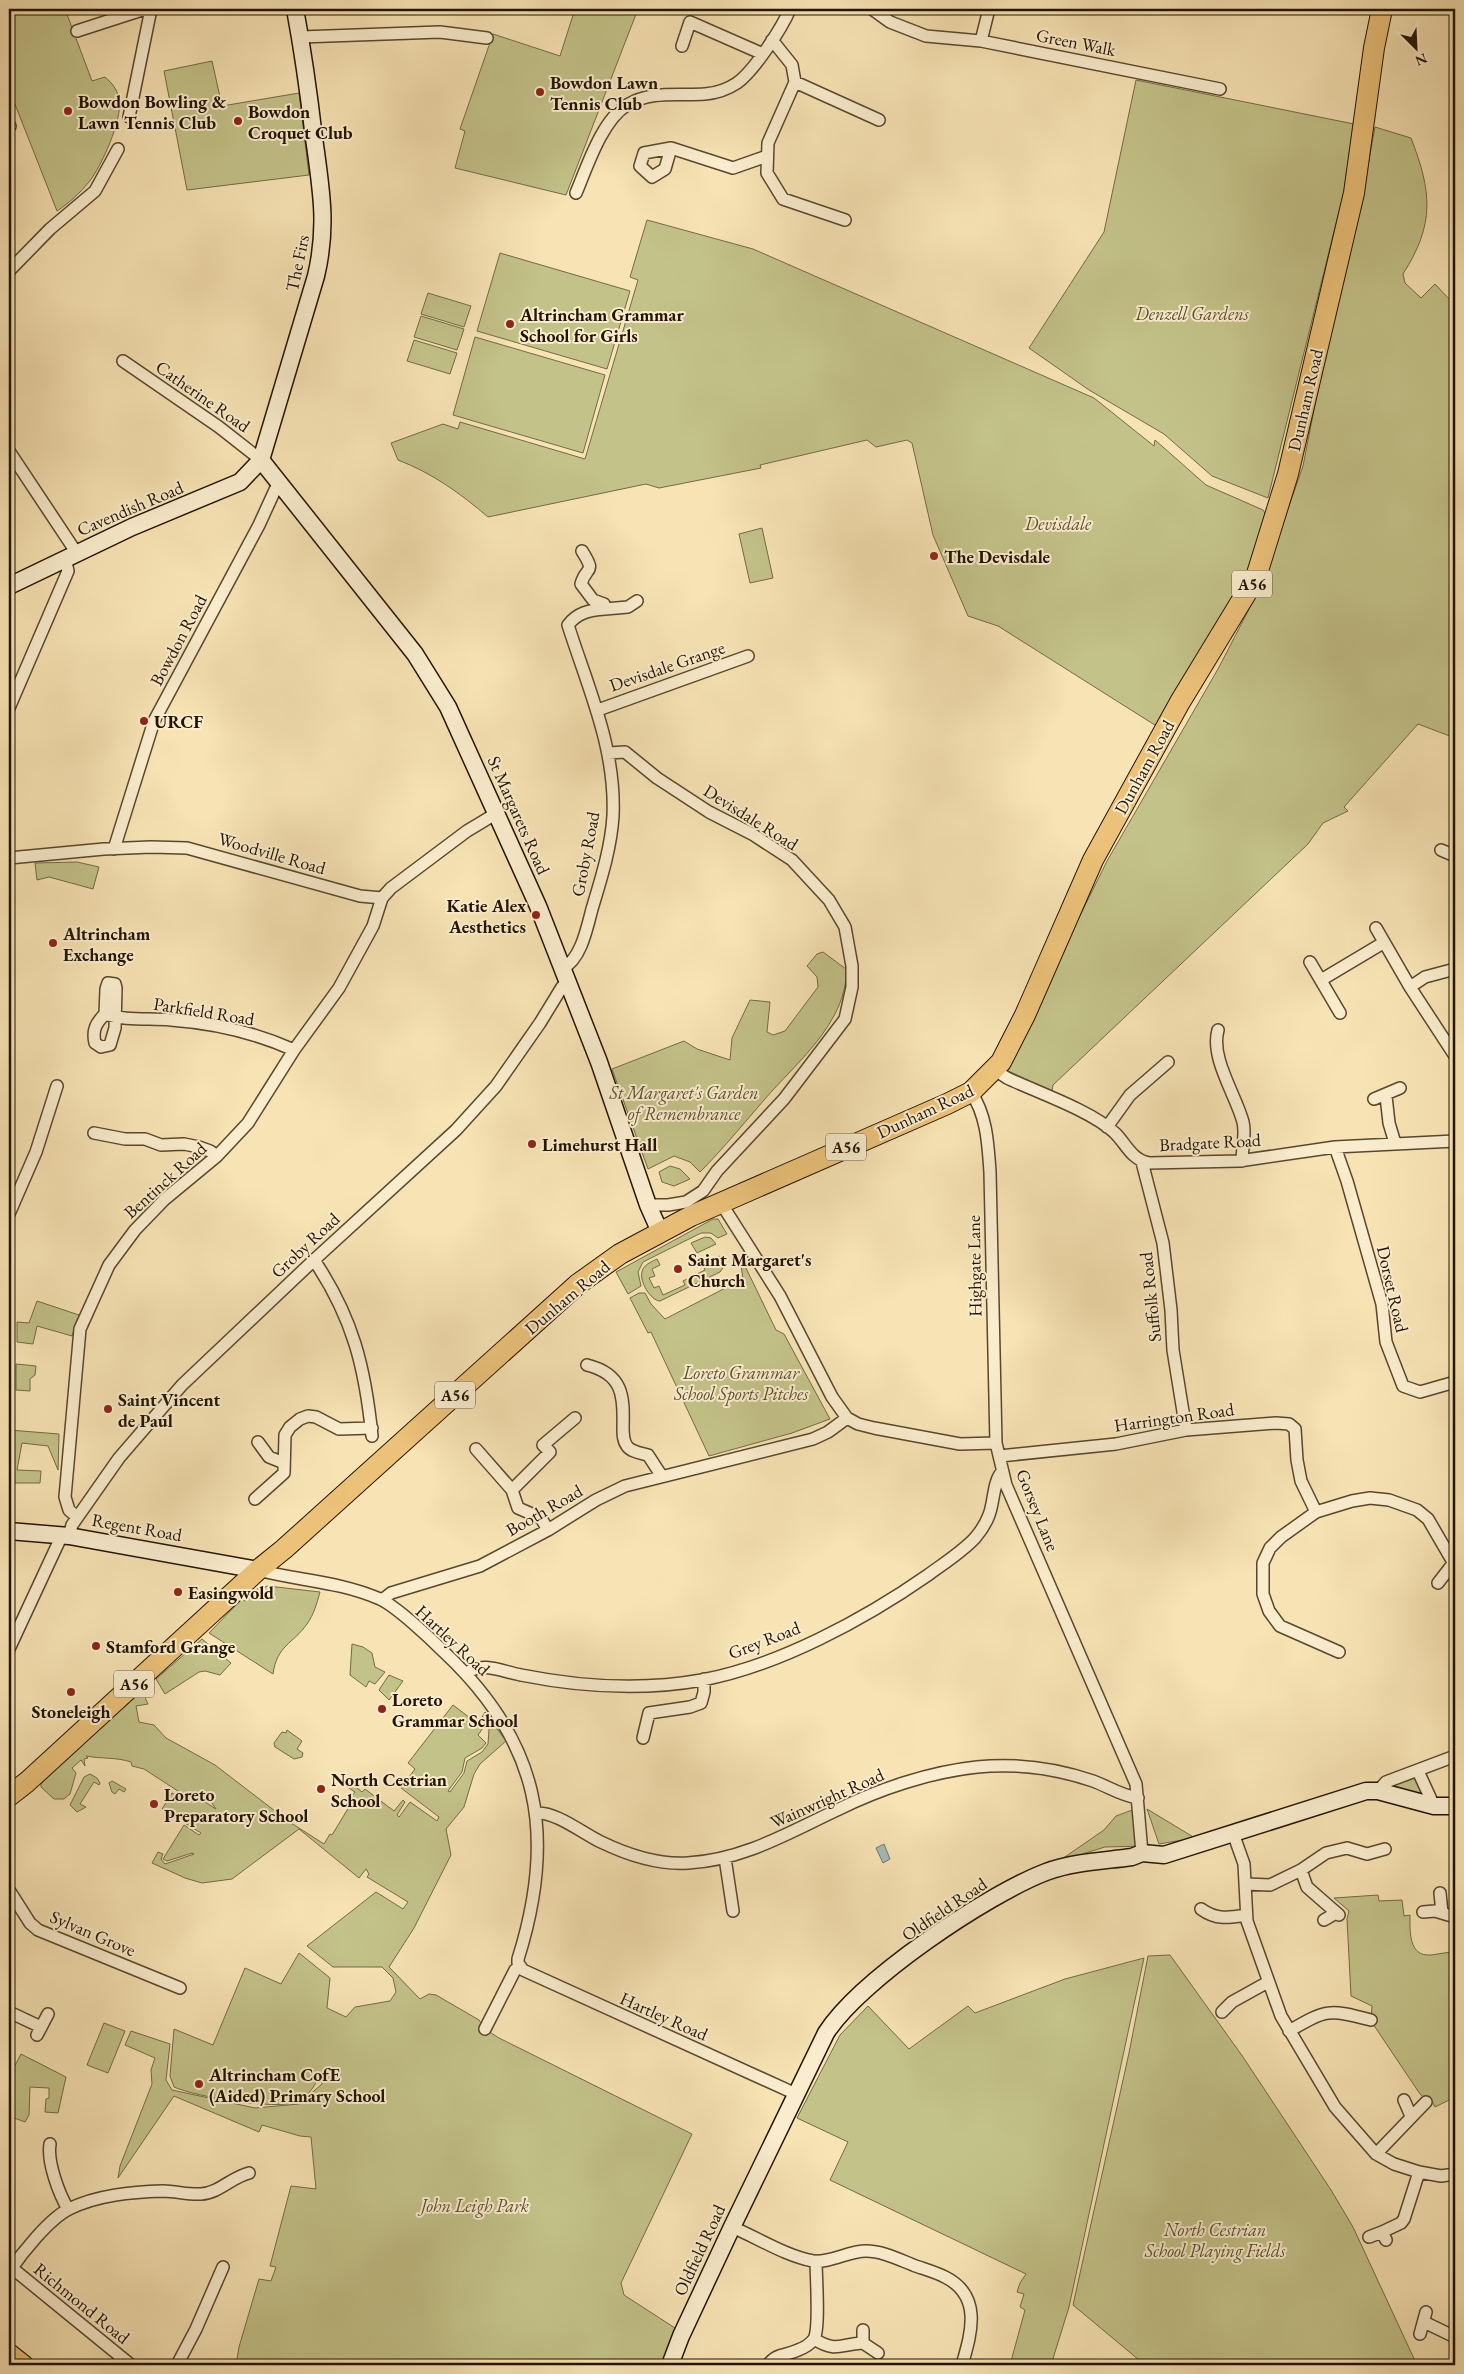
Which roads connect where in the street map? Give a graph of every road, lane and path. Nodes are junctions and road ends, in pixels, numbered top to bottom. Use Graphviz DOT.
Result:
graph roads {
  1 [pos="144,9"];
  2 [pos="151,9"];
  3 [pos="296,9"];
  4 [pos="790,9"];
  5 [pos="872,9"];
  6 [pos="989,9"];
  7 [pos="1375,9"];
  8 [pos="1382,9"];
  9 [pos="101,10"];
  10 [pos="105,22"];
  11 [pos="76,31"];
  12 [pos="301,37"];
  13 [pos="487,38"];
  14 [pos="772,40"];
  15 [pos="981,41"];
  16 [pos="682,46"];
  17 [pos="1374,48"];
  18 [pos="763,54"];
  19 [pos="794,82"];
  20 [pos="1220,89"];
  21 [pos="129,117"];
  22 [pos="880,120"];
  23 [pos="671,148"];
  24 [pos="118,149"];
  25 [pos="767,156"];
  26 [pos="576,193"];
  27 [pos="846,220"];
  28 [pos="9,270"];
  29 [pos="123,361"];
  30 [pos="9,452"];
  31 [pos="261,460"];
  32 [pos="280,485"];
  33 [pos="582,551"];
  34 [pos="70,555"];
  35 [pos="9,586"];
  36 [pos="637,601"];
  37 [pos="604,609"];
  38 [pos="748,656"];
  39 [pos="9,708"];
  40 [pos="598,710"];
  41 [pos="608,753"];
  42 [pos="497,813"];
  43 [pos="114,849"];
  44 [pos="1441,850"];
  45 [pos="1455,856"];
  46 [pos="9,858"];
  47 [pos="382,898"];
  48 [pos="1376,928"];
  49 [pos="1383,942"];
  50 [pos="1310,962"];
  51 [pos="1455,969"];
  52 [pos="565,976"];
  53 [pos="1321,980"];
  54 [pos="1410,987"];
  55 [pos="1340,1013"];
  56 [pos="110,1016"];
  57 [pos="1213,1034"];
  58 [pos="294,1050"];
  59 [pos="1455,1056"];
  60 [pos="1168,1062"];
  61 [pos="995,1070"];
  62 [pos="57,1086"];
  63 [pos="1400,1088"];
  64 [pos="971,1092"];
  65 [pos="1386,1096"];
  66 [pos="1374,1099"];
  67 [pos="1107,1127"];
  68 [pos="94,1133"];
  69 [pos="1455,1141"];
  70 [pos="1395,1143"];
  71 [pos="1335,1147"];
  72 [pos="217,1156"];
  73 [pos="1242,1161"];
  74 [pos="1142,1162"];
  75 [pos="721,1203"];
  76 [pos="648,1205"];
  77 [pos="9,1214"];
  78 [pos="660,1232"];
  79 [pos="314,1260"];
  80 [pos="587,1365"];
  81 [pos="1455,1382"];
  82 [pos="575,1418"];
  83 [pos="848,1418"];
  84 [pos="1186,1430"];
  85 [pos="258,1442"];
  86 [pos="996,1443"];
  87 [pos="476,1449"];
  88 [pos="1000,1456"];
  89 [pos="284,1463"];
  90 [pos="1002,1472"];
  91 [pos="661,1476"];
  92 [pos="512,1490"];
  93 [pos="255,1499"];
  94 [pos="1316,1512"];
  95 [pos="78,1517"];
  96 [pos="548,1530"];
  97 [pos="9,1531"];
  98 [pos="66,1536"];
  99 [pos="1454,1561"];
  100 [pos="258,1570"];
  101 [pos="1438,1583"];
  102 [pos="382,1600"];
  103 [pos="9,1649"];
  104 [pos="1340,1654"];
  105 [pos="467,1673"];
  106 [pos="704,1679"];
  107 [pos="643,1738"];
  108 [pos="1455,1756"];
  109 [pos="1418,1771"];
  110 [pos="1378,1791"];
  111 [pos="9,1796"];
  112 [pos="1138,1798"];
  113 [pos="1434,1806"];
  114 [pos="1455,1806"];
  115 [pos="536,1813"];
  116 [pos="1233,1833"];
  117 [pos="1386,1850"];
  118 [pos="1142,1853"];
  119 [pos="725,1858"];
  120 [pos="1301,1870"];
  121 [pos="1246,1884"];
  122 [pos="9,1890"];
  123 [pos="1440,1893"];
  124 [pos="1201,1908"];
  125 [pos="733,1911"];
  126 [pos="1422,1912"];
  127 [pos="1442,1912"];
  128 [pos="1246,1915"];
  129 [pos="1455,1917"];
  130 [pos="1324,1920"];
  131 [pos="520,1967"];
  132 [pos="1268,1982"];
  133 [pos="180,1988"];
  134 [pos="9,2012"];
  135 [pos="1222,2012"];
  136 [pos="48,2014"];
  137 [pos="1370,2020"];
  138 [pos="485,2029"];
  139 [pos="1289,2031"];
  140 [pos="796,2094"];
  141 [pos="1404,2100"];
  142 [pos="1426,2102"];
  143 [pos="1411,2116"];
  144 [pos="50,2144"];
  145 [pos="1376,2154"];
  146 [pos="1419,2172"];
  147 [pos="249,2173"];
  148 [pos="1455,2174"];
  149 [pos="68,2209"];
  150 [pos="732,2227"];
  151 [pos="1369,2237"];
  152 [pos="816,2261"];
  153 [pos="223,2267"];
  154 [pos="10,2270"];
  155 [pos="863,2330"];
  156 [pos="1420,2334"];
  157 [pos="1455,2337"];
  158 [pos="814,2338"];
  159 [pos="863,2343"];
  160 [pos="878,2353"];
  161 [pos="9,2354"];
  162 [pos="23,2365"];
  163 [pos="131,2365"];
  164 [pos="177,2365"];
  165 [pos="670,2365"];
  166 [pos="768,2365"];
  167 [pos="962,2365"];
  1 -- 10 [label="street"];
  2 -- 21 [label="street"];
  3 -- 12 [label="street, The Firs"];
  4 -- 14 [label="street"];
  5 -- 15 [label="street, Green Walk"];
  6 -- 15 [label="street"];
  7 -- 17 [label="highway, Dunham Road / A56"];
  8 -- 17 [label="highway, Dunham Road / A56"];
  9 -- 10 [label="street"];
  10 -- 11 [label="street"];
  12 -- 13 [label="street"];
  12 -- 31 [label="street, The Firs"];
  14 -- 18 [label="street"];
  14 -- 19 [label="street"];
  15 -- 20 [label="street, Green Walk"];
  16 -- 18 [label="street"];
  17 -- 61 [label="highway, Dunham Road / A56"];
  18 -- 26 [label="street"];
  19 -- 22 [label="street"];
  19 -- 25 [label="street"];
  23 -- 25 [label="street"];
  24 -- 28 [label="street"];
  25 -- 27 [label="street"];
  29 -- 31 [label="street, Catherine Road"];
  30 -- 34 [label="street"];
  31 -- 32 [label="street, St Margarets Road"];
  31 -- 34 [label="street, Cavendish Road"];
  32 -- 42 [label="street, St Margarets Road"];
  32 -- 43 [label="street, Bowdon Road"];
  33 -- 37 [label="street"];
  34 -- 35 [label="street, Cavendish Road"];
  34 -- 39 [label="street"];
  36 -- 37 [label="street"];
  37 -- 40 [label="street, Groby Road"];
  38 -- 40 [label="street, Devisdale Grange"];
  40 -- 41 [label="street, Groby Road"];
  41 -- 52 [label="street, Groby Road"];
  41 -- 76 [label="street, Devisdale Road"];
  42 -- 47 [label="street"];
  42 -- 52 [label="street, St Margarets Road"];
  43 -- 46 [label="street, Woodville Road"];
  43 -- 47 [label="street, Woodville Road"];
  44 -- 45 [label="street"];
  47 -- 58 [label="street, Bentinck Road"];
  48 -- 49 [label="street"];
  49 -- 53 [label="street"];
  49 -- 54 [label="street"];
  50 -- 53 [label="street"];
  51 -- 54 [label="street"];
  52 -- 76 [label="street, St Margarets Road"];
  52 -- 79 [label="street, Groby Road"];
  53 -- 55 [label="street"];
  54 -- 59 [label="street"];
  56 -- 58 [label="street, Parkfield Road"];
  57 -- 73 [label="street"];
  58 -- 72 [label="street, Bentinck Road"];
  60 -- 67 [label="street"];
  61 -- 64 [label="highway, Dunham Road / A56"];
  61 -- 67 [label="street, Bradgate Road"];
  62 -- 77 [label="street"];
  63 -- 65 [label="street"];
  64 -- 75 [label="highway, Dunham Road / A56"];
  64 -- 86 [label="street, Highgate Lane"];
  65 -- 66 [label="street"];
  65 -- 70 [label="street"];
  67 -- 74 [label="street, Bradgate Road"];
  68 -- 72 [label="street"];
  69 -- 70 [label="street, Bradgate Road"];
  70 -- 71 [label="street, Bradgate Road"];
  71 -- 73 [label="street, Bradgate Road"];
  71 -- 81 [label="street, Dorset Road"];
  72 -- 95 [label="street, Bentinck Road"];
  73 -- 74 [label="street, Bradgate Road"];
  74 -- 84 [label="street, Suffolk Road"];
  75 -- 78 [label="highway, Dunham Road / A56"];
  75 -- 83 [label="street"];
  76 -- 78 [label="street, St Margarets Road"];
  78 -- 100 [label="highway, Dunham Road / A56"];
  79 -- 89 [label="street"];
  79 -- 95 [label="street, Groby Road"];
  80 -- 91 [label="street"];
  82 -- 92 [label="street"];
  83 -- 86 [label="street"];
  83 -- 91 [label="street, Booth Road"];
  84 -- 88 [label="street, Harrington Road"];
  84 -- 94 [label="street, Harrington Road"];
  85 -- 89 [label="street"];
  86 -- 88 [label="street, Gorsey Lane"];
  87 -- 92 [label="street"];
  88 -- 90 [label="street, Gorsey Lane"];
  89 -- 93 [label="street"];
  90 -- 106 [label="street, Grey Road"];
  90 -- 112 [label="street, Gorsey Lane"];
  91 -- 96 [label="street, Booth Road"];
  92 -- 96 [label="street"];
  94 -- 99 [label="street"];
  94 -- 104 [label="street"];
  95 -- 98 [label="street, Groby Road"];
  96 -- 102 [label="street, Booth Road"];
  97 -- 98 [label="street, Regent Road"];
  98 -- 100 [label="street, Regent Road"];
  98 -- 103 [label="street, Groby Road"];
  99 -- 101 [label="street"];
  100 -- 102 [label="street"];
  100 -- 111 [label="highway, Dunham Road / A56"];
  102 -- 105 [label="street, Hartley Road"];
  105 -- 106 [label="street, Grey Road"];
  105 -- 115 [label="street, Hartley Road"];
  106 -- 107 [label="street"];
  108 -- 109 [label="street, Oldfield Road"];
  109 -- 110 [label="street, Oldfield Road"];
  109 -- 113 [label="street"];
  110 -- 113 [label="street"];
  110 -- 116 [label="street, Oldfield Road"];
  112 -- 118 [label="street, Gorsey Lane"];
  112 -- 119 [label="street, Wainwright Road"];
  113 -- 114 [label="street"];
  115 -- 119 [label="street, Wainwright Road"];
  115 -- 131 [label="street, Hartley Road"];
  116 -- 118 [label="street, Oldfield Road"];
  116 -- 121 [label="street"];
  117 -- 120 [label="street"];
  118 -- 140 [label="street, Oldfield Road"];
  119 -- 125 [label="street"];
  120 -- 121 [label="street"];
  120 -- 130 [label="street"];
  121 -- 128 [label="street"];
  122 -- 133 [label="street, Sylvan Grove"];
  123 -- 127 [label="street"];
  124 -- 128 [label="street"];
  126 -- 127 [label="street"];
  127 -- 129 [label="street"];
  128 -- 132 [label="street"];
  131 -- 138 [label="street, Hartley Road"];
  131 -- 140 [label="street, Hartley Road"];
  132 -- 135 [label="street"];
  132 -- 139 [label="street"];
  134 -- 136 [label="street"];
  137 -- 139 [label="street"];
  139 -- 145 [label="street"];
  140 -- 150 [label="street, Oldfield Road"];
  141 -- 143 [label="street"];
  142 -- 143 [label="street"];
  143 -- 145 [label="street"];
  144 -- 149 [label="street"];
  145 -- 146 [label="street"];
  146 -- 148 [label="street"];
  146 -- 151 [label="street"];
  147 -- 149 [label="street"];
  149 -- 154 [label="street"];
  150 -- 152 [label="street"];
  150 -- 165 [label="street, Oldfield Road"];
  152 -- 158 [label="street"];
  152 -- 167 [label="street"];
  153 -- 164 [label="street"];
  154 -- 163 [label="street, Richmond Road"];
  155 -- 159 [label="street"];
  156 -- 157 [label="street"];
  158 -- 159 [label="street"];
  158 -- 166 [label="street"];
  159 -- 160 [label="street"];
  161 -- 162 [label="highway"];
}
